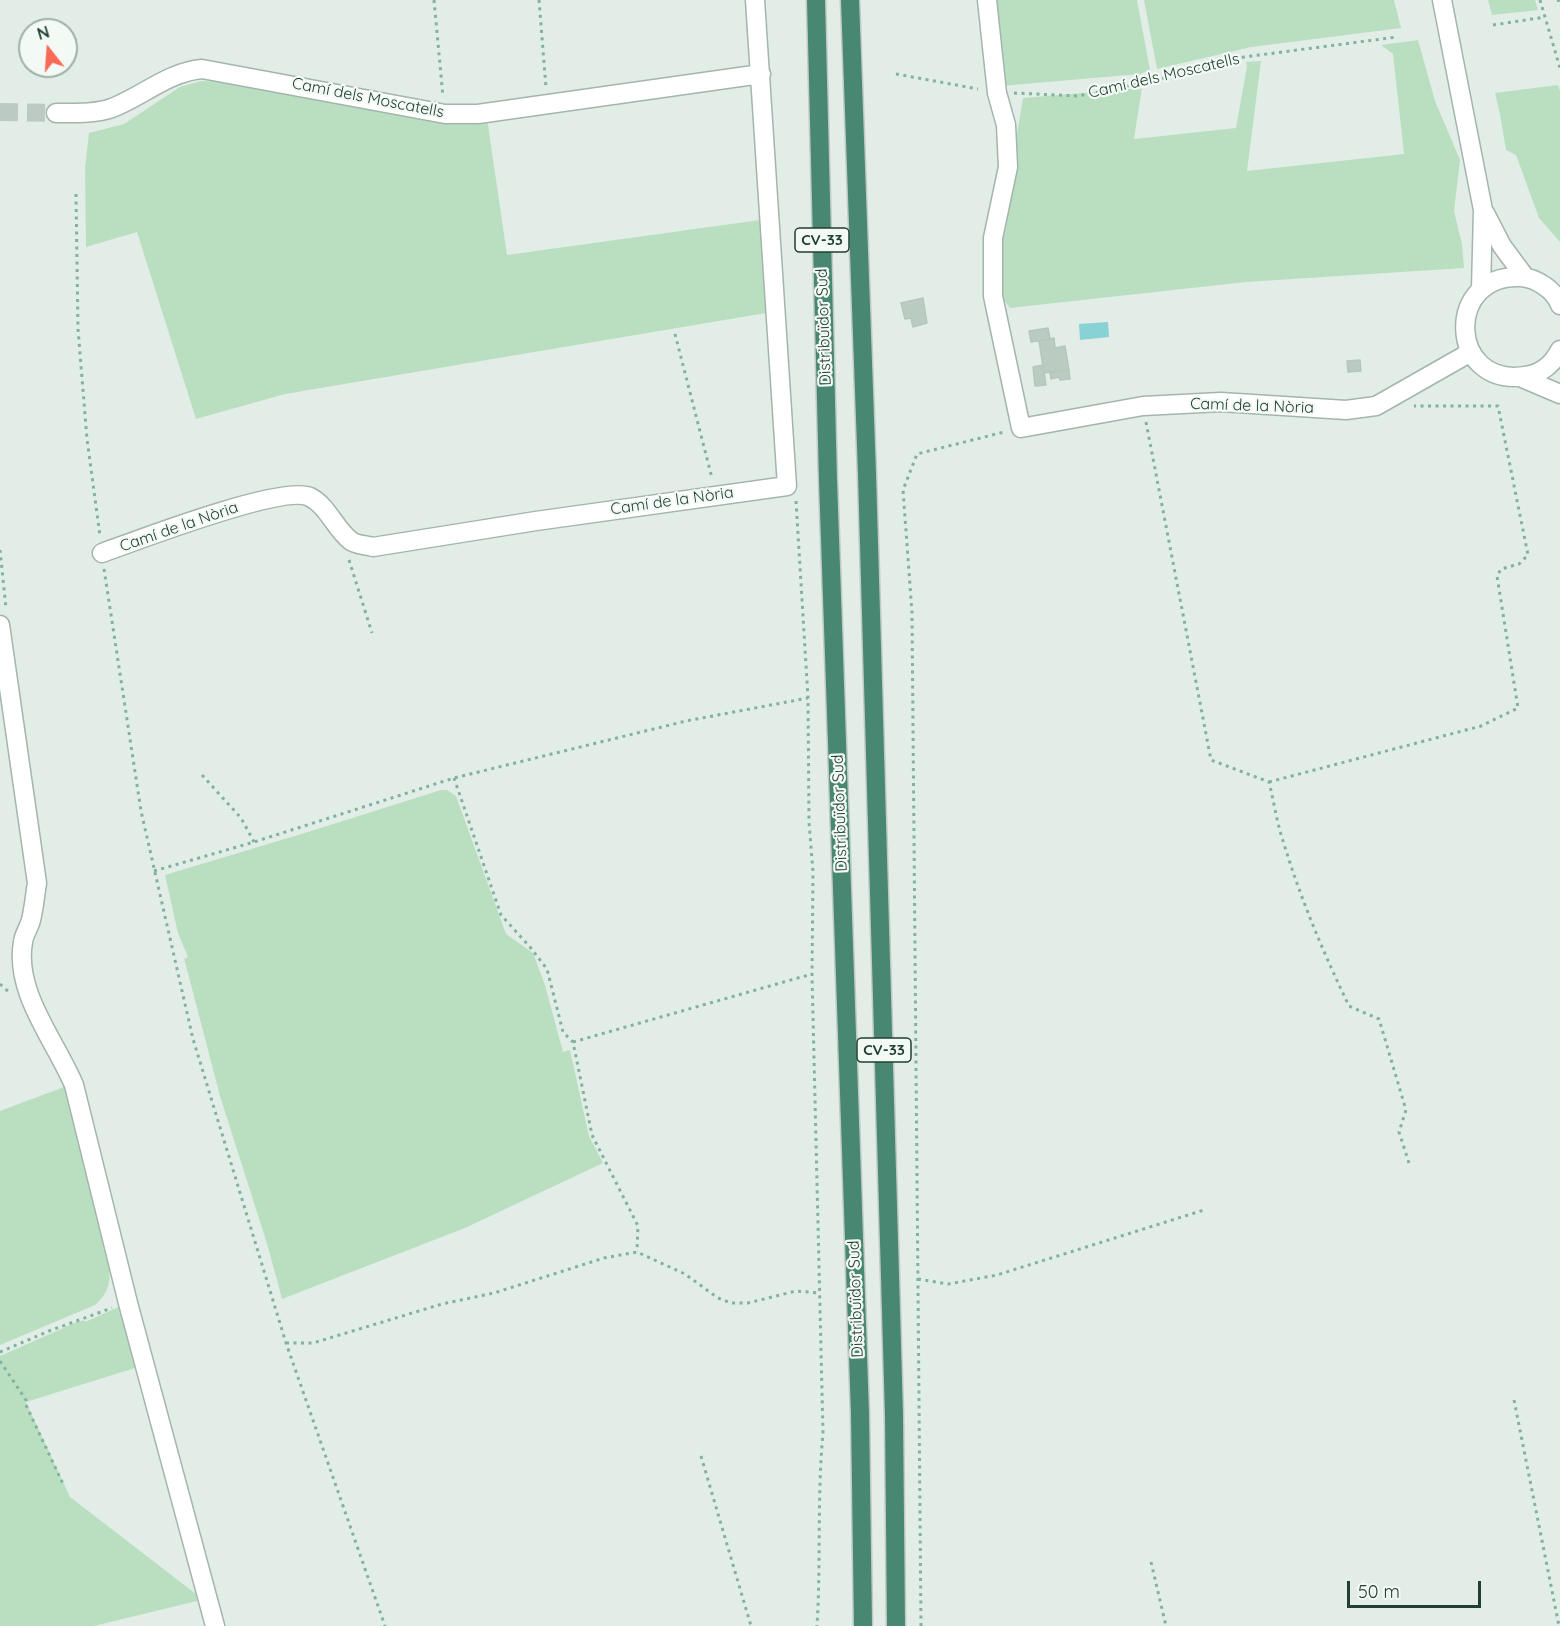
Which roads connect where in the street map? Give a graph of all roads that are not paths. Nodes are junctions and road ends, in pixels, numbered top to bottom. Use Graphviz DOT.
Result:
graph roads {
  1 [pos="755,0"];
  2 [pos="850,0"];
  3 [pos="987,0"];
  4 [pos="1442,0"];
  5 [pos="815,4"];
  6 [pos="761,74"];
  7 [pos="56,113"];
  8 [pos="1484,210"];
  9 [pos="1525,277"];
  10 [pos="1481,290"];
  11 [pos="1560,305"];
  12 [pos="1560,350"];
  13 [pos="1471,352"];
  14 [pos="1520,377"];
  15 [pos="1560,394"];
  16 [pos="102,553"];
  17 [pos="0,625"];
  18 [pos="215,1626"];
  19 [pos="863,1626"];
  20 [pos="896,1626"];
  1 -- 6 [label="street"];
  2 -- 20 [label="highway, CV-33"];
  3 -- 13 [label="street, Camí de la Nòria"];
  4 -- 8 [label="street"];
  5 -- 19 [label="highway, Distribuïdor Sud / CV-33"];
  6 -- 7 [label="street, Camí dels Moscatells"];
  6 -- 16 [label="street, Camí de la Nòria"];
  8 -- 9 [label="street"];
  8 -- 10 [label="street"];
  9 -- 10 [label="street"];
  9 -- 11 [label="street"];
  10 -- 13 [label="street"];
  12 -- 14 [label="street"];
  13 -- 14 [label="street"];
  14 -- 15 [label="street"];
  17 -- 18 [label="street"];
}
